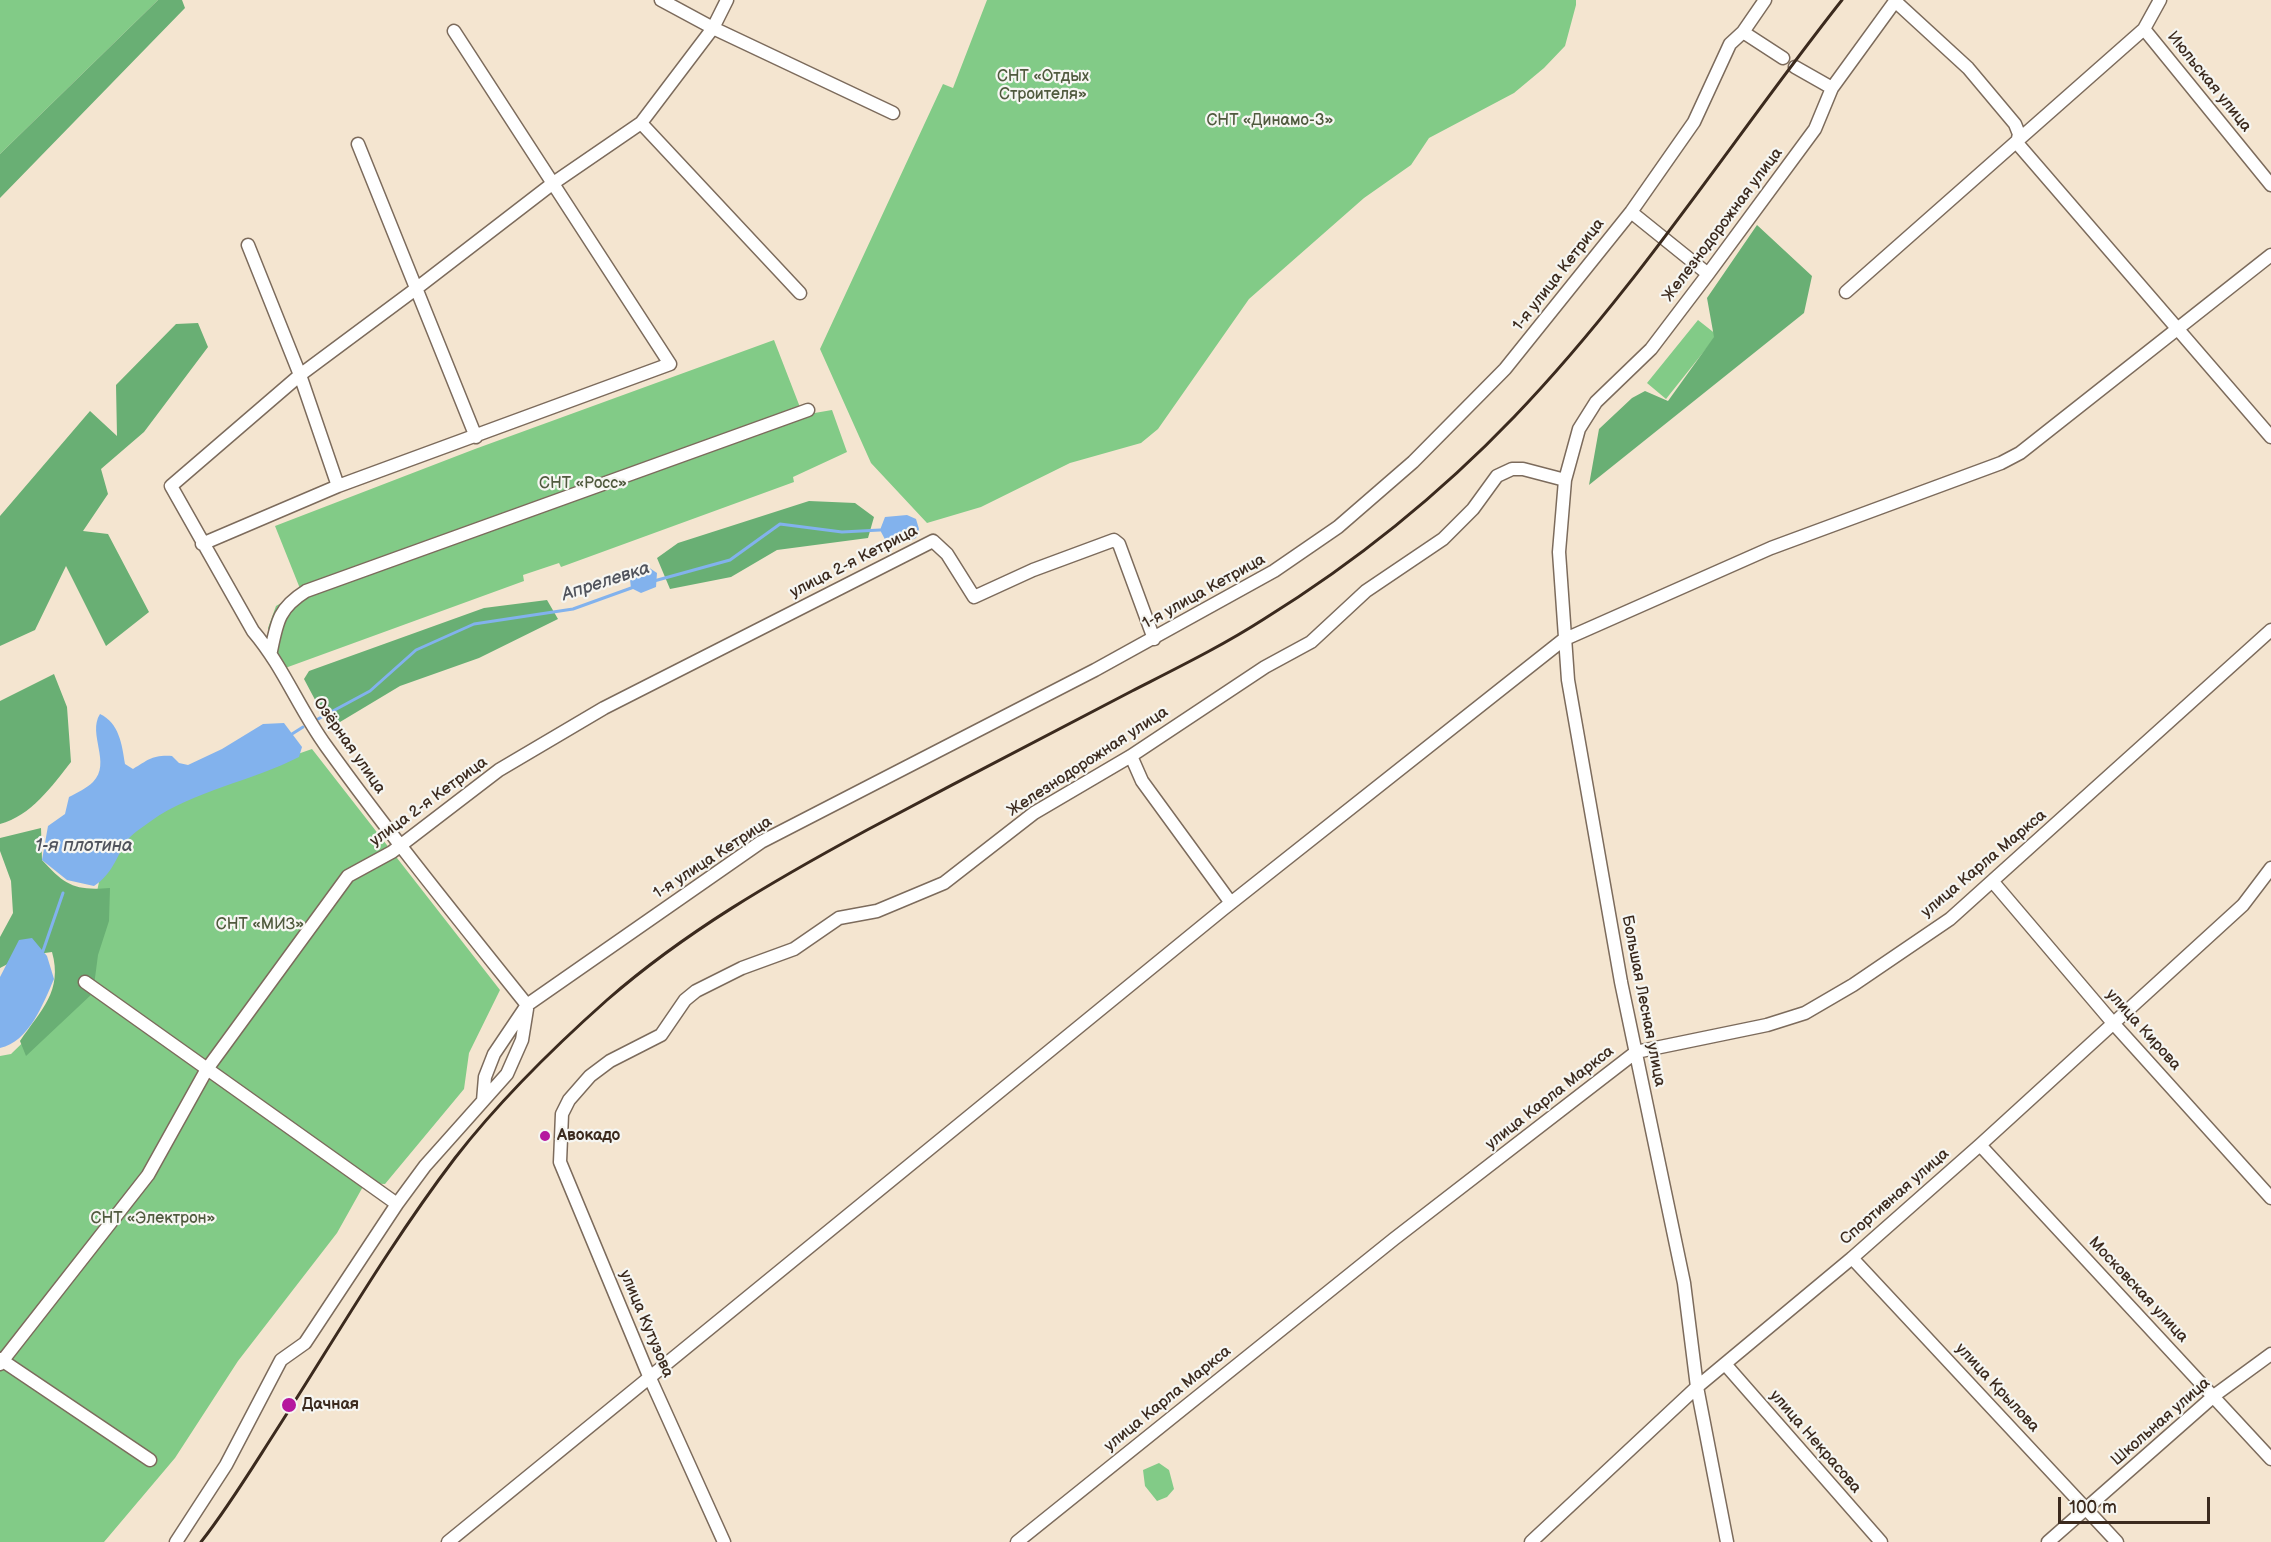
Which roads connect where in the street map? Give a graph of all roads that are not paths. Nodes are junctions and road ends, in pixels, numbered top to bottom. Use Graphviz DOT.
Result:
graph roads {
  1 [pos="661,0"];
  2 [pos="727,0"];
  3 [pos="1765,0"];
  4 [pos="2160,0"];
  5 [pos="1896,1"];
  6 [pos="713,28"];
  7 [pos="2144,29"];
  8 [pos="454,31"];
  9 [pos="1743,32"];
  10 [pos="1783,58"];
  11 [pos="1795,66"];
  12 [pos="1832,88"];
  13 [pos="894,112"];
  14 [pos="641,123"];
  15 [pos="2017,143"];
  16 [pos="358,144"];
  17 [pos="552,184"];
  18 [pos="2271,185"];
  19 [pos="1631,212"];
  20 [pos="248,245"];
  21 [pos="2271,255"];
  22 [pos="1708,274"];
  23 [pos="417,288"];
  24 [pos="1846,292"];
  25 [pos="800,293"];
  26 [pos="2178,330"];
  27 [pos="300,375"];
  28 [pos="808,410"];
  29 [pos="476,437"];
  30 [pos="2271,437"];
  31 [pos="1569,463"];
  32 [pos="1565,480"];
  33 [pos="338,486"];
  34 [pos="202,544"];
  35 [pos="2271,630"];
  36 [pos="1154,639"];
  37 [pos="1563,640"];
  38 [pos="271,651"];
  39 [pos="1131,756"];
  40 [pos="399,845"];
  41 [pos="2271,868"];
  42 [pos="1993,882"];
  43 [pos="1231,903"];
  44 [pos="86,982"];
  45 [pos="527,1005"];
  46 [pos="2113,1023"];
  47 [pos="1636,1053"];
  48 [pos="207,1069"];
  49 [pos="483,1101"];
  50 [pos="562,1114"];
  51 [pos="1980,1145"];
  52 [pos="2271,1198"];
  53 [pos="397,1204"];
  54 [pos="1852,1258"];
  55 [pos="2271,1354"];
  56 [pos="1,1362"];
  57 [pos="1725,1364"];
  58 [pos="649,1376"];
  59 [pos="1698,1387"];
  60 [pos="2215,1395"];
  61 [pos="2271,1459"];
  62 [pos="150,1460"];
  63 [pos="2088,1509"];
  64 [pos="176,1542"];
  65 [pos="448,1542"];
  66 [pos="724,1542"];
  67 [pos="1017,1542"];
  68 [pos="1531,1542"];
  69 [pos="1727,1542"];
  70 [pos="1881,1542"];
  71 [pos="2048,1542"];
  72 [pos="2117,1542"];
  1 -- 6 [label="street"];
  2 -- 6 [label="street"];
  3 -- 9 [label="street, 1-я улица Кетрица"];
  4 -- 7 [label="street"];
  5 -- 12 [label="street, Железнодорожная улица"];
  5 -- 15 [label="street"];
  6 -- 13 [label="street"];
  6 -- 14 [label="street"];
  7 -- 15 [label="street"];
  7 -- 18 [label="street, Июльская улица"];
  8 -- 17 [label="street"];
  9 -- 10 [label="street"];
  9 -- 19 [label="street, 1-я улица Кетрица"];
  11 -- 12 [label="street"];
  12 -- 22 [label="street, Железнодорожная улица"];
  14 -- 17 [label="street"];
  14 -- 25 [label="street"];
  15 -- 24 [label="street"];
  15 -- 26 [label="street"];
  16 -- 23 [label="street"];
  17 -- 23 [label="street"];
  17 -- 29 [label="street"];
  19 -- 22 [label="street"];
  19 -- 36 [label="street, 1-я улица Кетрица"];
  20 -- 27 [label="street"];
  21 -- 26 [label="street"];
  22 -- 31 [label="street, Железнодорожная улица"];
  23 -- 27 [label="street"];
  23 -- 29 [label="street"];
  26 -- 30 [label="street"];
  26 -- 37 [label="street"];
  27 -- 33 [label="street"];
  27 -- 34 [label="street, Озёрная улица"];
  28 -- 38 [label="street"];
  29 -- 33 [label="street"];
  31 -- 32 [label="street, Большая Лесная улица"];
  32 -- 37 [label="street, Большая Лесная улица"];
  32 -- 39 [label="street, Железнодорожная улица"];
  33 -- 34 [label="street"];
  34 -- 38 [label="street, Озёрная улица"];
  35 -- 42 [label="street, улица Карла Маркса"];
  36 -- 40 [label="street, улица 2-я Кетрица"];
  36 -- 45 [label="street, 1-я улица Кетрица"];
  37 -- 43 [label="street"];
  37 -- 47 [label="street, Большая Лесная улица"];
  38 -- 40 [label="street, Озёрная улица"];
  39 -- 43 [label="street"];
  39 -- 50 [label="street, Железнодорожная улица"];
  40 -- 45 [label="street, Озёрная улица"];
  40 -- 48 [label="street, улица 2-я Кетрица"];
  41 -- 46 [label="street, Спортивная улица"];
  42 -- 46 [label="street, улица Кирова"];
  42 -- 47 [label="street, улица Карла Маркса"];
  43 -- 58 [label="street"];
  44 -- 48 [label="street"];
  45 -- 49 [label="street"];
  45 -- 49 [label="street"];
  46 -- 51 [label="street, Спортивная улица"];
  46 -- 52 [label="street, улица Кирова"];
  47 -- 59 [label="street, Большая Лесная улица"];
  47 -- 67 [label="street, улица Карла Маркса"];
  48 -- 53 [label="street"];
  48 -- 56 [label="street, улица 2-я Кетрица"];
  49 -- 53 [label="street"];
  50 -- 58 [label="street, улица Кутузова"];
  51 -- 54 [label="street, Спортивная улица"];
  51 -- 60 [label="street, Московская улица"];
  53 -- 64 [label="street"];
  54 -- 57 [label="street, Спортивная улица"];
  54 -- 63 [label="street, улица Крылова"];
  55 -- 60 [label="street, Школьная улица"];
  56 -- 62 [label="street"];
  57 -- 59 [label="street, Спортивная улица"];
  57 -- 70 [label="street, улица Некрасова"];
  58 -- 65 [label="street"];
  58 -- 66 [label="street, улица Кутузова"];
  59 -- 68 [label="street, Спортивная улица"];
  59 -- 69 [label="street, Большая Лесная улица"];
  60 -- 61 [label="street, Московская улица"];
  60 -- 63 [label="street, Школьная улица"];
  63 -- 71 [label="street, Школьная улица"];
  63 -- 72 [label="street, улица Крылова"];
}
